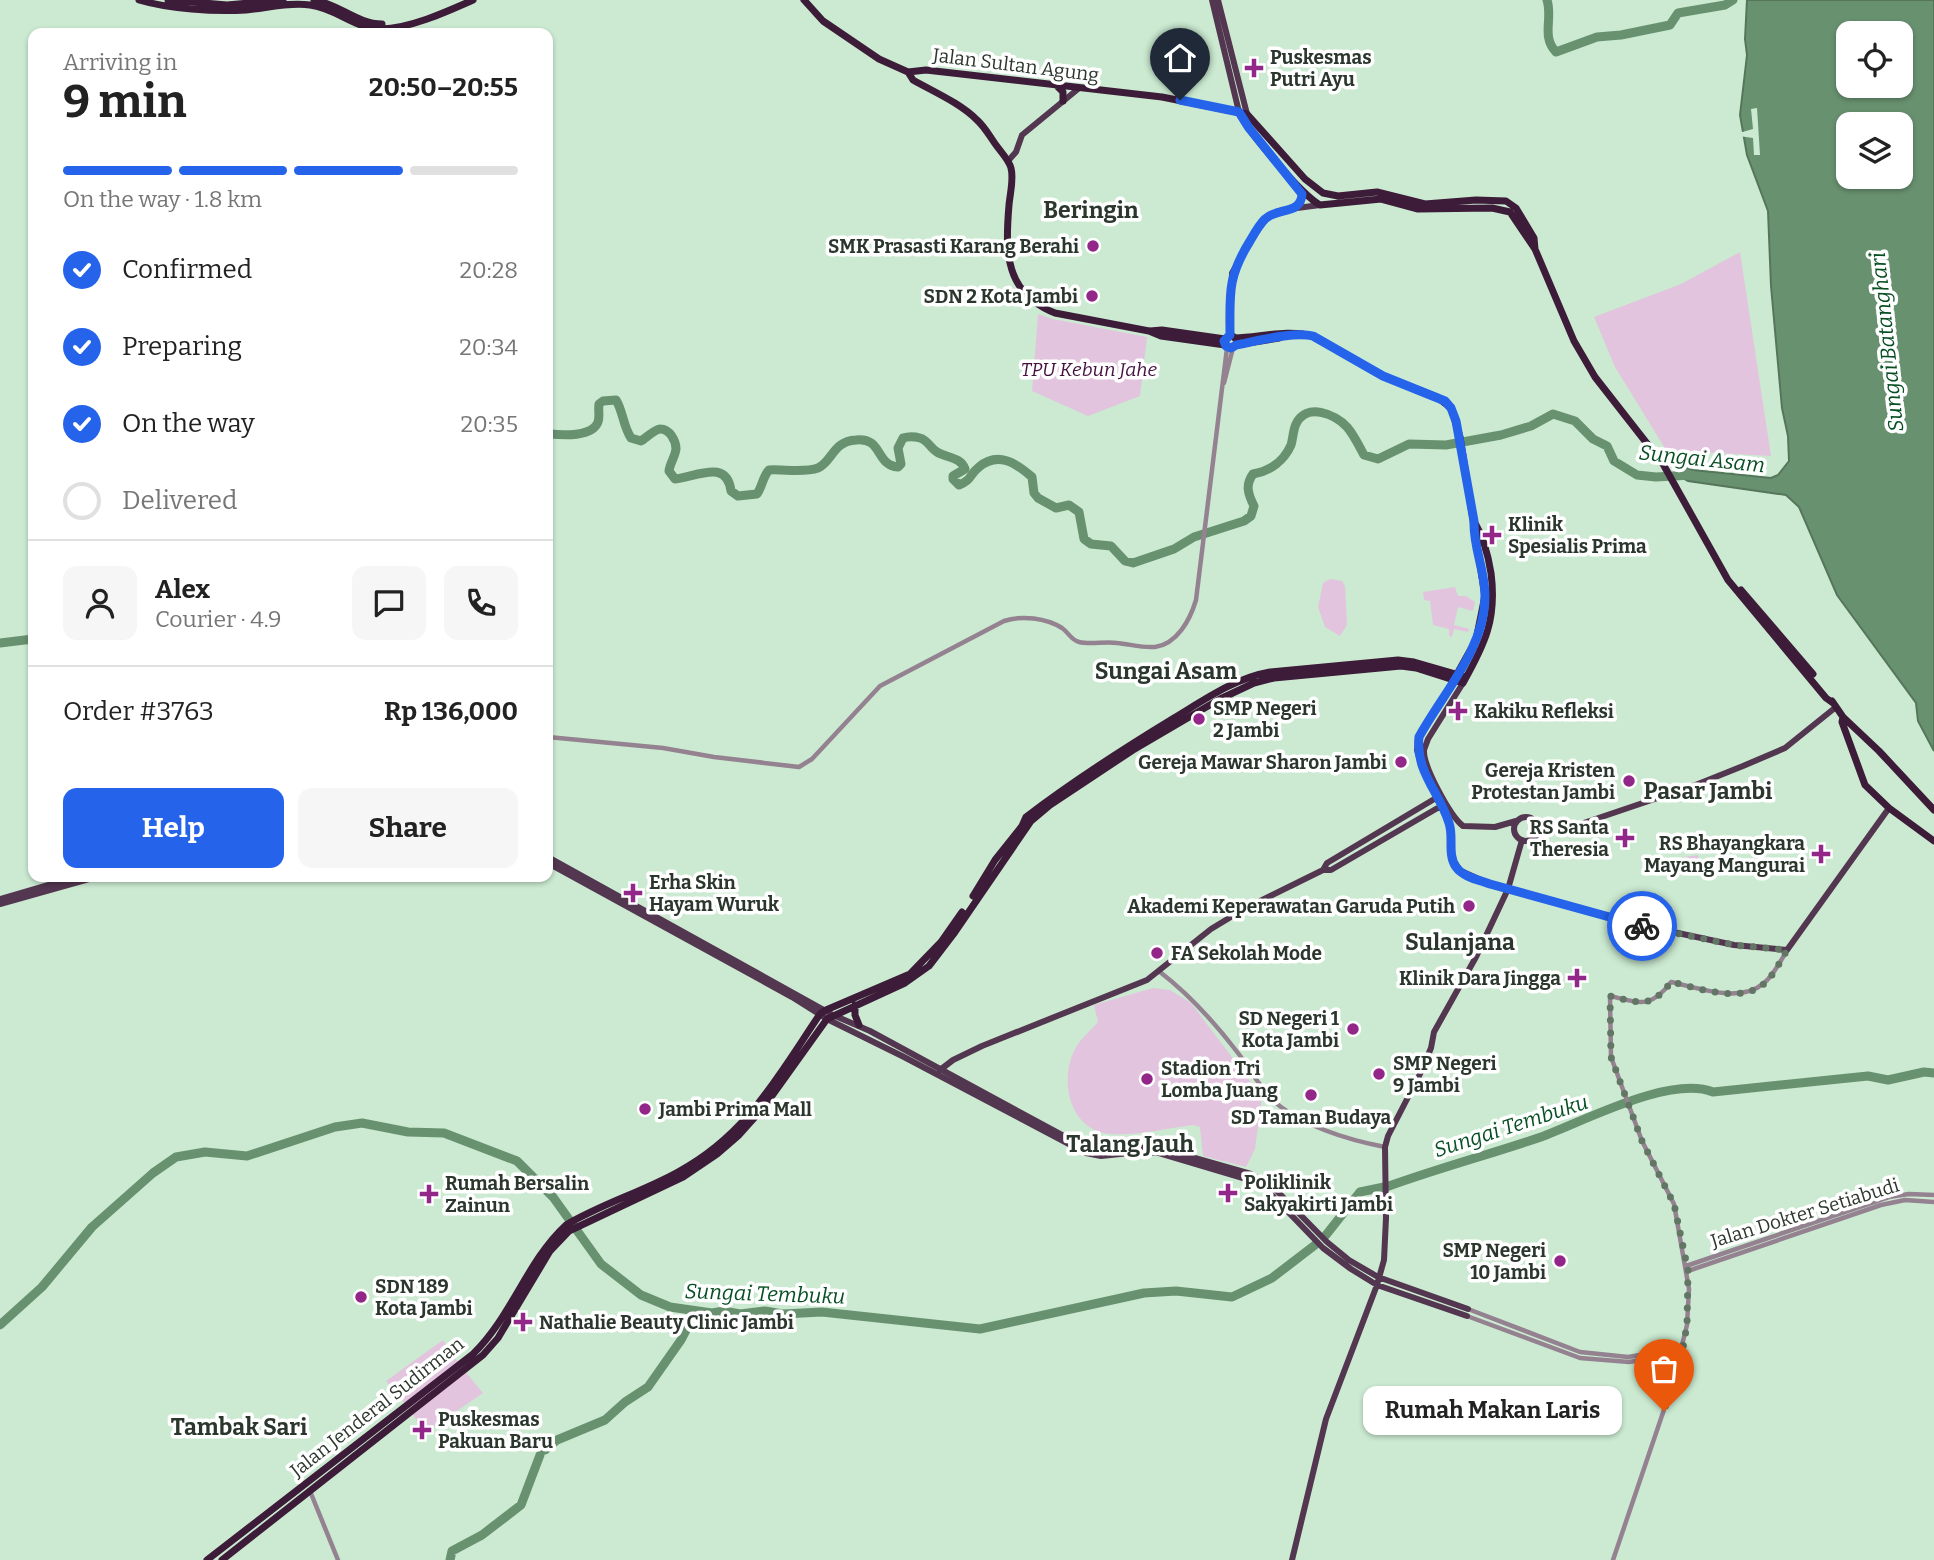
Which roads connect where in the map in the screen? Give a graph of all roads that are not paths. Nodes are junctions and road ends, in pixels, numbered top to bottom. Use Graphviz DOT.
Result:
graph roads {
  1 [pos="139,0"];
  2 [pos="168,0"];
  3 [pos="283,0"];
  4 [pos="314,0"];
  5 [pos="461,0"];
  6 [pos="473,0"];
  7 [pos="804,0"];
  8 [pos="1212,0"];
  9 [pos="1219,0"];
  10 [pos="336,3"];
  11 [pos="262,5"];
  12 [pos="374,28"];
  13 [pos="384,28"];
  14 [pos="908,72"];
  15 [pos="1057,86"];
  16 [pos="1078,89"];
  17 [pos="1063,101"];
  18 [pos="1243,113"];
  19 [pos="1008,161"];
  20 [pos="1300,189"];
  21 [pos="1335,200"];
  22 [pos="1320,205"];
  23 [pos="1294,209"];
  24 [pos="1230,342"];
  25 [pos="1474,521"];
  26 [pos="1455,677"];
  27 [pos="1464,680"];
  28 [pos="1835,705"];
  29 [pos="1843,717"];
  30 [pos="553,737"];
  31 [pos="1436,798"];
  32 [pos="1441,806"];
  33 [pos="1889,808"];
  34 [pos="1934,810"];
  35 [pos="1457,821"];
  36 [pos="1516,821"];
  37 [pos="1450,825"];
  38 [pos="1538,825"];
  39 [pos="1553,831"];
  40 [pos="1384,834"];
  41 [pos="1536,835"];
  42 [pos="1522,840"];
  43 [pos="1934,841"];
  44 [pos="553,860"];
  45 [pos="553,866"];
  46 [pos="60,882"];
  47 [pos="76,882"];
  48 [pos="1508,889"];
  49 [pos="0,901"];
  50 [pos="1787,950"];
  51 [pos="1160,972"];
  52 [pos="855,1005"];
  53 [pos="826,1014"];
  54 [pos="859,1025"];
  55 [pos="940,1070"];
  56 [pos="1018,1114"];
  57 [pos="1385,1147"];
  58 [pos="1190,1159"];
  59 [pos="1934,1195"];
  60 [pos="1934,1202"];
  61 [pos="537,1267"];
  62 [pos="1687,1268"];
  63 [pos="1378,1281"];
  64 [pos="1467,1312"];
  65 [pos="1682,1351"];
  66 [pos="1602,1355"];
  67 [pos="1640,1358"];
  68 [pos="1603,1361"];
  69 [pos="418,1396"];
  70 [pos="424,1403"];
  71 [pos="310,1491"];
  72 [pos="256,1522"];
  73 [pos="261,1529"];
  74 [pos="207,1560"];
  75 [pos="222,1560"];
  76 [pos="338,1560"];
  77 [pos="1292,1560"];
  78 [pos="1613,1560"];
  1 -- 11 [label="highway"];
  2 -- 11 [label="highway"];
  3 -- 11 [label="highway"];
  4 -- 10 [label="highway"];
  5 -- 10 [label="highway"];
  6 -- 13 [label="highway"];
  7 -- 14 [label="highway, Jalan Sultan Agung"];
  8 -- 18 [label="main road"];
  9 -- 18 [label="main road"];
  11 -- 12 [label="highway"];
  14 -- 15 [label="highway, Jalan Sultan Agung"];
  14 -- 19 [label="highway"];
  15 -- 16 [label="highway, Jalan Sultan Agung"];
  15 -- 17 [label="highway"];
  16 -- 17 [label="main road"];
  16 -- 18 [label="highway, Jalan Sultan Agung"];
  17 -- 19 [label="main road"];
  18 -- 20 [label="highway"];
  18 -- 21 [label="highway"];
  19 -- 24 [label="highway"];
  20 -- 22 [label="highway"];
  20 -- 23 [label="main road"];
  21 -- 22 [label="highway"];
  21 -- 28 [label="highway"];
  22 -- 23 [label="main road"];
  23 -- 24 [label="main road"];
  24 -- 25 [label="highway"];
  24 -- 30 [label="street"];
  25 -- 26 [label="highway"];
  25 -- 27 [label="highway"];
  26 -- 27 [label="highway"];
  26 -- 31 [label="main road"];
  26 -- 52 [label="highway"];
  26 -- 53 [label="highway"];
  27 -- 35 [label="main road"];
  28 -- 29 [label="highway"];
  28 -- 39 [label="main road"];
  29 -- 33 [label="highway"];
  29 -- 34 [label="highway"];
  31 -- 32 [label="main road"];
  31 -- 40 [label="main road"];
  32 -- 37 [label="main road"];
  32 -- 40 [label="main road"];
  33 -- 43 [label="highway"];
  33 -- 50 [label="main road"];
  35 -- 36 [label="main road"];
  35 -- 37 [label="main road"];
  36 -- 38 [label="main road"];
  36 -- 42 [label="main road"];
  37 -- 48 [label="main road"];
  38 -- 39 [label="main road"];
  38 -- 41 [label="main road"];
  39 -- 41 [label="main road"];
  40 -- 51 [label="main road"];
  41 -- 42 [label="main road"];
  42 -- 48 [label="main road"];
  44 -- 53 [label="main road"];
  45 -- 53 [label="main road"];
  46 -- 49 [label="main road"];
  47 -- 49 [label="main road"];
  48 -- 50 [label="main road"];
  48 -- 57 [label="main road"];
  50 -- 62 [label="street"];
  51 -- 55 [label="main road"];
  51 -- 57 [label="street"];
  52 -- 53 [label="highway"];
  52 -- 54 [label="highway"];
  53 -- 54 [label="main road"];
  53 -- 56 [label="main road"];
  53 -- 61 [label="highway, Jalan Jenderal Sudirman"];
  54 -- 55 [label="main road"];
  55 -- 56 [label="main road"];
  56 -- 58 [label="main road"];
  57 -- 63 [label="main road"];
  58 -- 63 [label="main road"];
  58 -- 63 [label="main road"];
  59 -- 62 [label="street, Jalan Dokter Setiabudi"];
  60 -- 62 [label="street, Jalan Dokter Setiabudi"];
  61 -- 69 [label="highway, Jalan Jenderal Sudirman"];
  61 -- 70 [label="highway, Jalan Jenderal Sudirman"];
  62 -- 65 [label="street"];
  63 -- 64 [label="main road"];
  63 -- 77 [label="main road"];
  64 -- 66 [label="street"];
  64 -- 68 [label="street"];
  65 -- 67 [label="street"];
  65 -- 78 [label="street"];
  66 -- 67 [label="street"];
  66 -- 68 [label="street"];
  67 -- 68 [label="street"];
  69 -- 70 [label="highway"];
  69 -- 72 [label="highway, Jalan Jenderal Sudirman"];
  70 -- 71 [label="highway, Jalan Jenderal Sudirman"];
  71 -- 73 [label="highway, Jalan Jenderal Sudirman"];
  71 -- 76 [label="street"];
  72 -- 73 [label="highway"];
  72 -- 74 [label="highway, Jalan Jenderal Sudirman"];
  73 -- 75 [label="highway, Jalan Jenderal Sudirman"];
}
